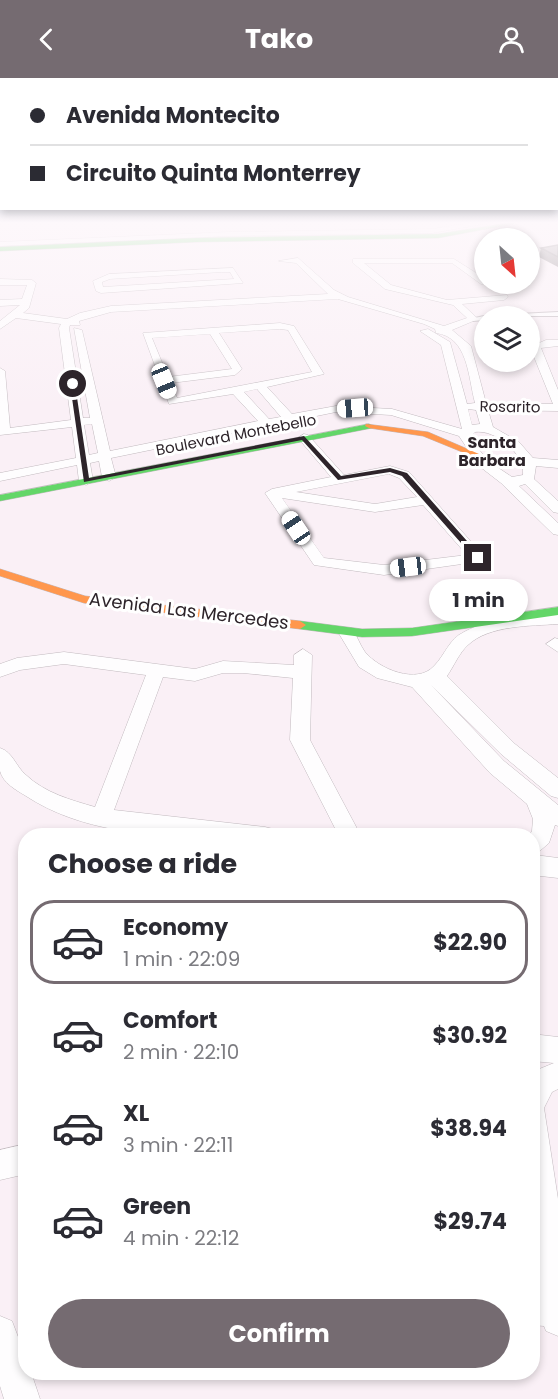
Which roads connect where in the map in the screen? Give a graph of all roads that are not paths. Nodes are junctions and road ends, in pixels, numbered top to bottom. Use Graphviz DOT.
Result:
graph roads {
  1 [pos="30,284"];
  2 [pos="98,284"];
  3 [pos="219,284"];
  4 [pos="225,284"];
  5 [pos="325,284"];
  6 [pos="383,284"];
  7 [pos="387,284"];
  8 [pos="417,284"];
  9 [pos="308,286"];
  10 [pos="500,294"];
  11 [pos="428,297"];
  12 [pos="342,298"];
  13 [pos="327,300"];
  14 [pos="25,302"];
  15 [pos="0,303"];
  16 [pos="456,303"];
  17 [pos="224,306"];
  18 [pos="558,314"];
  19 [pos="12,315"];
  20 [pos="540,315"];
  21 [pos="473,319"];
  22 [pos="68,322"];
  23 [pos="81,324"];
  24 [pos="0,326"];
  25 [pos="444,329"];
  26 [pos="213,331"];
  27 [pos="430,333"];
  28 [pos="558,343"];
  29 [pos="0,370"];
  30 [pos="164,381"];
  31 [pos="260,386"];
  32 [pos="237,390"];
  33 [pos="462,406"];
  34 [pos="481,406"];
  35 [pos="558,406"];
  36 [pos="291,419"];
  37 [pos="97,421"];
  38 [pos="78,423"];
  39 [pos="266,423"];
  40 [pos="487,428"];
  41 [pos="2,431"];
  42 [pos="466,433"];
  43 [pos="304,438"];
  44 [pos="475,454"];
  45 [pos="105,456"];
  46 [pos="83,460"];
  47 [pos="558,464"];
  48 [pos="529,471"];
  49 [pos="0,477"];
  50 [pos="109,477"];
  51 [pos="558,477"];
  52 [pos="340,479"];
  53 [pos="506,480"];
  54 [pos="86,481"];
  55 [pos="272,493"];
  56 [pos="0,498"];
  57 [pos="427,500"];
  58 [pos="558,509"];
  59 [pos="558,531"];
  60 [pos="0,572"];
  61 [pos="558,611"];
  62 [pos="558,619"];
  63 [pos="441,631"];
  64 [pos="346,632"];
  65 [pos="459,643"];
  66 [pos="157,670"];
  67 [pos="0,671"];
  68 [pos="436,676"];
  69 [pos="416,680"];
  70 [pos="0,756"];
  71 [pos="555,788"];
  72 [pos="535,800"];
  73 [pos="101,818"];
  74 [pos="558,818"];
  75 [pos="192,828"];
  76 [pos="346,828"];
  77 [pos="540,838"];
  78 [pos="540,866"];
  79 [pos="558,868"];
  80 [pos="540,1048"];
  81 [pos="558,1050"];
  82 [pos="540,1132"];
  83 [pos="18,1161"];
  84 [pos="0,1165"];
  85 [pos="549,1313"];
  86 [pos="0,1333"];
  87 [pos="22,1399"];
  1 -- 14 [label="street"];
  2 -- 3 [label="street"];
  3 -- 4 [label="street"];
  3 -- 17 [label="street"];
  5 -- 12 [label="street"];
  6 -- 7 [label="street"];
  6 -- 11 [label="street"];
  8 -- 11 [label="street"];
  9 -- 13 [label="street"];
  10 -- 16 [label="street"];
  11 -- 16 [label="street"];
  12 -- 13 [label="street"];
  12 -- 25 [label="street"];
  13 -- 17 [label="street"];
  13 -- 27 [label="street"];
  14 -- 15 [label="street"];
  14 -- 19 [label="street"];
  16 -- 21 [label="street"];
  17 -- 22 [label="street"];
  17 -- 23 [label="street"];
  18 -- 20 [label="lane"];
  19 -- 22 [label="street"];
  19 -- 24 [label="street"];
  21 -- 25 [label="street"];
  22 -- 23 [label="street"];
  22 -- 38 [label="street"];
  23 -- 37 [label="street"];
  25 -- 27 [label="street"];
  25 -- 34 [label="street"];
  26 -- 30 [label="street"];
  26 -- 30 [label="street"];
  26 -- 31 [label="street"];
  27 -- 33 [label="street"];
  28 -- 35 [label="street"];
  29 -- 41 [label="street"];
  30 -- 32 [label="street"];
  31 -- 32 [label="street"];
  31 -- 36 [label="street"];
  32 -- 39 [label="street"];
  33 -- 34 [label="street, Rosarito"];
  33 -- 42 [label="street"];
  34 -- 35 [label="street, Rosarito"];
  34 -- 40 [label="street"];
  36 -- 39 [label="street, Boulevard Montebello"];
  36 -- 42 [label="street, Boulevard Montebello"];
  37 -- 38 [label="street"];
  37 -- 45 [label="street"];
  38 -- 41 [label="street"];
  38 -- 46 [label="street"];
  39 -- 45 [label="street, Boulevard Montebello"];
  40 -- 42 [label="street"];
  40 -- 48 [label="street"];
  42 -- 44 [label="street"];
  43 -- 44 [label="street, Boulevard Montebello"];
  43 -- 50 [label="street, Boulevard Montebello"];
  43 -- 52 [label="street"];
  44 -- 53 [label="street"];
  45 -- 46 [label="street, Boulevard Montebello"];
  45 -- 50 [label="street"];
  46 -- 49 [label="street, Boulevard Montebello"];
  46 -- 54 [label="street"];
  47 -- 48 [label="street"];
  48 -- 51 [label="street"];
  48 -- 53 [label="street"];
  48 -- 58 [label="street"];
  50 -- 54 [label="street, Boulevard Montebello"];
  52 -- 55 [label="street"];
  52 -- 57 [label="street"];
  53 -- 59 [label="street"];
  54 -- 56 [label="street, Boulevard Montebello"];
  55 -- 57 [label="street"];
  55 -- 57 [label="street"];
  60 -- 64 [label="street, Avenida Las Mercedes"];
  61 -- 63 [label="street, Avenida Las Mercedes"];
  62 -- 65 [label="street"];
  63 -- 64 [label="street, Avenida Las Mercedes"];
  63 -- 65 [label="street"];
  64 -- 69 [label="street"];
  65 -- 68 [label="street"];
  66 -- 67 [label="street"];
  66 -- 73 [label="street"];
  66 -- 76 [label="street"];
  68 -- 69 [label="street"];
  68 -- 71 [label="street"];
  69 -- 72 [label="street"];
  70 -- 73 [label="street"];
  71 -- 72 [label="street"];
  72 -- 74 [label="street"];
  72 -- 77 [label="street"];
  73 -- 75 [label="street"];
  78 -- 79 [label="street"];
  80 -- 81 [label="street"];
  82 -- 85 [label="street"];
  83 -- 84 [label="street"];
  86 -- 87 [label="street"];
}
